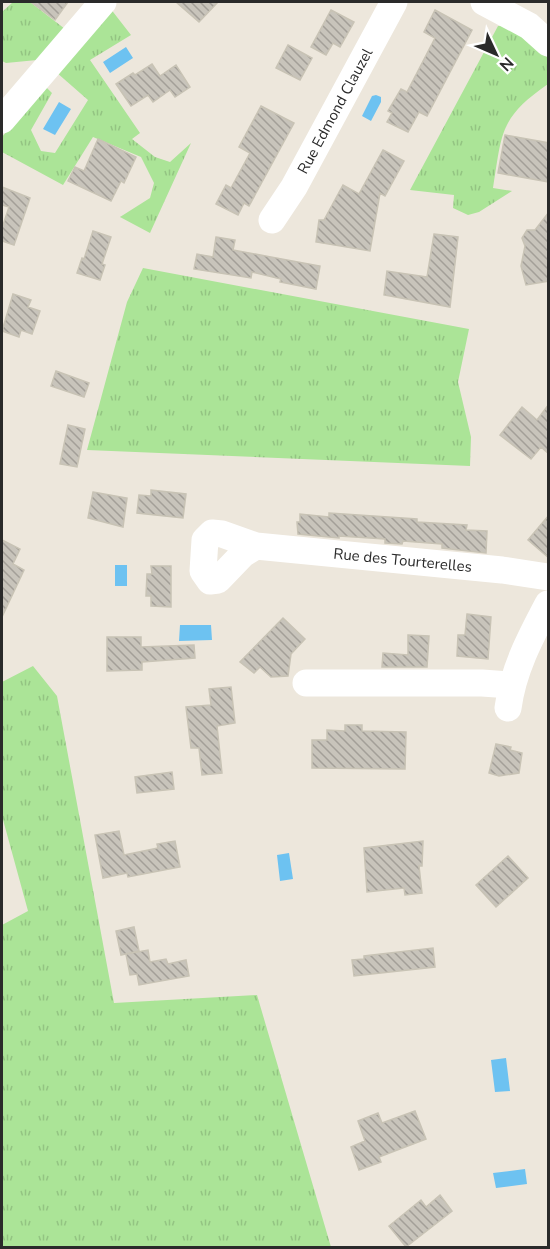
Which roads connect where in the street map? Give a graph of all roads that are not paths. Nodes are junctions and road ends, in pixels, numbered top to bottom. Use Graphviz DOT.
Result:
graph roads {
  1 [pos="103,2"];
  2 [pos="394,2"];
  3 [pos="484,2"];
  4 [pos="549,43"];
  5 [pos="2,120"];
  6 [pos="272,220"];
  7 [pos="256,546"];
  8 [pos="549,577"];
  9 [pos="549,604"];
  10 [pos="306,683"];
  1 -- 5 [label="street"];
  2 -- 6 [label="street, Rue Edmond Clauzel"];
  3 -- 4 [label="street"];
  7 -- 8 [label="street, Rue des Tourterelles"];
  9 -- 10 [label="street"];
}
